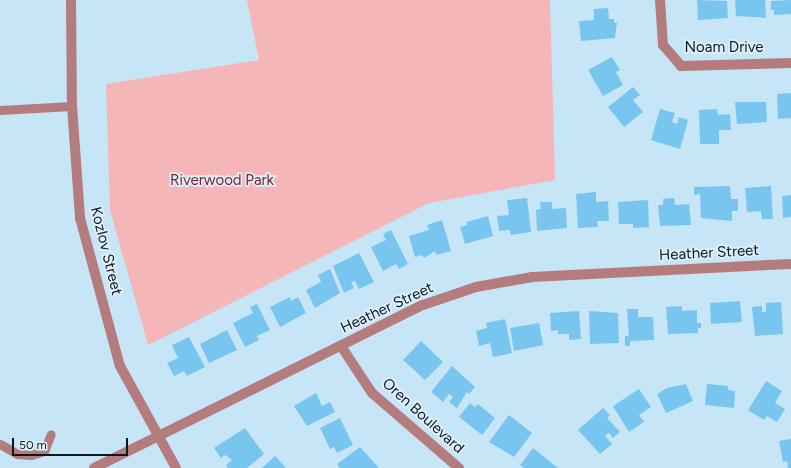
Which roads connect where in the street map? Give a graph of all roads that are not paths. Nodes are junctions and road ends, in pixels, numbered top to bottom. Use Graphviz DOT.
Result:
graph roads {
  1 [pos="71,0"];
  2 [pos="660,0"];
  3 [pos="791,63"];
  4 [pos="72,106"];
  5 [pos="0,110"];
  6 [pos="791,264"];
  7 [pos="340,346"];
  8 [pos="51,434"];
  9 [pos="158,438"];
  10 [pos="0,444"];
  11 [pos="94,468"];
  12 [pos="176,468"];
  13 [pos="458,468"];
  1 -- 4 [label="street, Kozlov Street"];
  2 -- 3 [label="street, Noam Drive"];
  4 -- 5 [label="lane"];
  4 -- 9 [label="street, Kozlov Street"];
  6 -- 7 [label="street, Heather Street"];
  7 -- 9 [label="street, Heather Street"];
  7 -- 13 [label="street, Oren Boulevard"];
  8 -- 10 [label="lane"];
  9 -- 11 [label="street, Heather Street"];
  9 -- 12 [label="street, Kozlov Street"];
}
